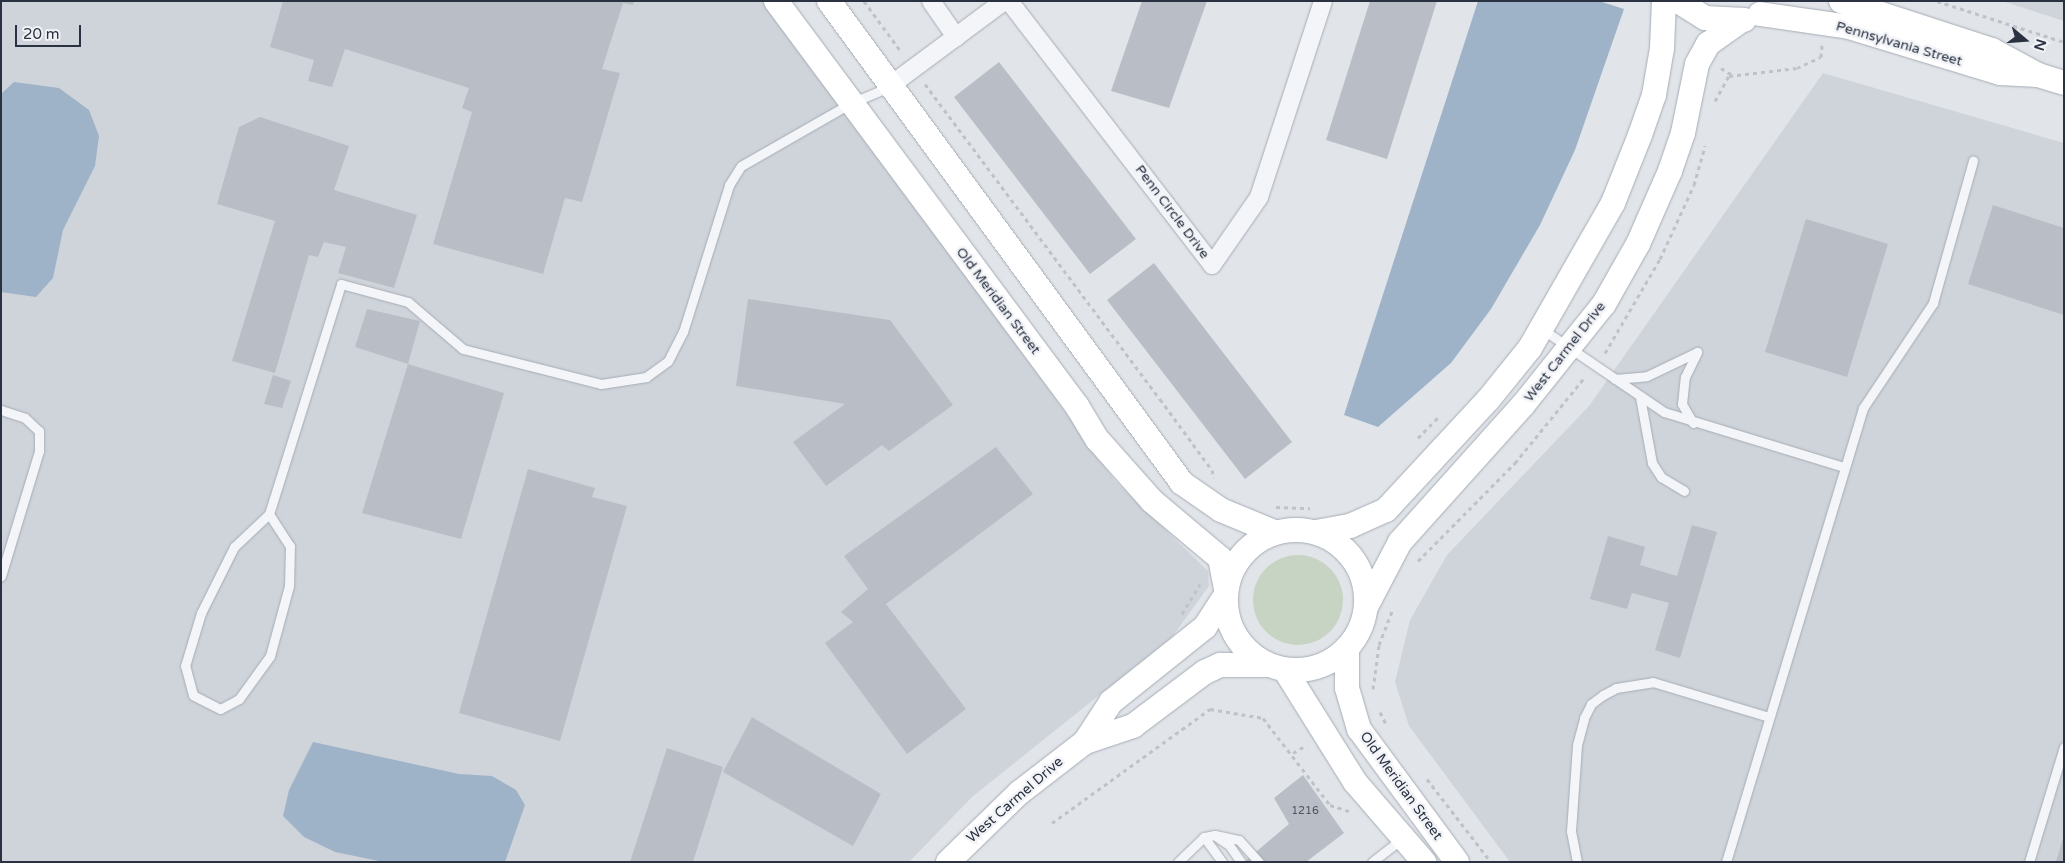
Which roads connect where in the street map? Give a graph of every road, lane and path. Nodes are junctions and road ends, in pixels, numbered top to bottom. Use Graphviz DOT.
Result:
graph roads {
  1 [pos="776,1"];
  2 [pos="829,1"];
  3 [pos="864,1"];
  4 [pos="930,1"];
  5 [pos="1004,1"];
  6 [pos="1010,1"];
  7 [pos="1323,1"];
  8 [pos="1664,1"];
  9 [pos="1678,1"];
  10 [pos="1842,1"];
  11 [pos="1937,1"];
  12 [pos="1760,12"];
  13 [pos="956,37"];
  14 [pos="2064,42"];
  15 [pos="1820,58"];
  16 [pos="1714,64"];
  17 [pos="913,69"];
  18 [pos="1769,69"];
  19 [pos="1732,75"];
  20 [pos="2038,75"];
  21 [pos="2064,83"];
  22 [pos="891,85"];
  23 [pos="851,103"];
  24 [pos="1973,161"];
  25 [pos="1541,328"];
  26 [pos="1572,348"];
  27 [pos="1615,379"];
  28 [pos="1640,397"];
  29 [pos="1,410"];
  30 [pos="1441,414"];
  31 [pos="1694,423"];
  32 [pos="1415,442"];
  33 [pos="1844,466"];
  34 [pos="1219,484"];
  35 [pos="1684,491"];
  36 [pos="1274,506"];
  37 [pos="269,514"];
  38 [pos="1317,520"];
  39 [pos="1274,532"];
  40 [pos="1422,556"];
  41 [pos="1417,564"];
  42 [pos="1,576"];
  43 [pos="1199,580"];
  44 [pos="1226,592"];
  45 [pos="1366,607"];
  46 [pos="1394,607"];
  47 [pos="1178,619"];
  48 [pos="1347,648"];
  49 [pos="1277,668"];
  50 [pos="1375,699"];
  51 [pos="1377,705"];
  52 [pos="1769,717"];
  53 [pos="1390,730"];
  54 [pos="1084,742"];
  55 [pos="1312,743"];
  56 [pos="2064,747"];
  57 [pos="1293,753"];
  58 [pos="1425,777"];
  59 [pos="1354,813"];
  60 [pos="1052,823"];
  61 [pos="1214,835"];
  62 [pos="1405,836"];
  63 [pos="1204,838"];
  64 [pos="948,862"];
  65 [pos="1178,862"];
  66 [pos="1222,862"];
  67 [pos="1241,862"];
  68 [pos="1259,862"];
  69 [pos="1372,862"];
  70 [pos="1424,862"];
  71 [pos="1456,862"];
  72 [pos="1491,862"];
  73 [pos="1577,862"];
  74 [pos="1726,862"];
  75 [pos="2030,862"];
  1 -- 23 [label="main road, Old Meridian Street"];
  2 -- 22 [label="main road"];
  3 -- 17 [label="path"];
  4 -- 13 [label="street"];
  5 -- 13 [label="street"];
  6 -- 7 [label="street, Penn Circle Drive"];
  8 -- 25 [label="main road"];
  9 -- 12 [label="main road, Pennsylvania Street"];
  10 -- 20 [label="main road, Pennsylvania Street"];
  11 -- 14 [label="path"];
  12 -- 20 [label="main road, Pennsylvania Street"];
  12 -- 26 [label="main road, West Carmel Drive"];
  13 -- 17 [label="street"];
  15 -- 18 [label="path"];
  16 -- 19 [label="path"];
  17 -- 22 [label="street"];
  17 -- 34 [label="path"];
  20 -- 21 [label="main road, Pennsylvania Street"];
  22 -- 23 [label="lane"];
  22 -- 39 [label="main road"];
  23 -- 37 [label="lane"];
  23 -- 44 [label="main road, Old Meridian Street"];
  24 -- 33 [label="lane"];
  25 -- 26 [label="lane"];
  25 -- 38 [label="main road"];
  26 -- 27 [label="lane"];
  26 -- 45 [label="main road, West Carmel Drive"];
  27 -- 28 [label="lane"];
  27 -- 31 [label="lane"];
  28 -- 31 [label="lane"];
  28 -- 35 [label="lane"];
  29 -- 42 [label="lane"];
  30 -- 32 [label="path"];
  31 -- 33 [label="lane"];
  33 -- 52 [label="lane"];
  36 -- 38 [label="path"];
  37 -- 37 [label="lane"];
  38 -- 39 [label="main road"];
  38 -- 45 [label="main road"];
  39 -- 44 [label="main road"];
  40 -- 41 [label="path"];
  43 -- 47 [label="path"];
  44 -- 49 [label="main road"];
  44 -- 54 [label="main road, West Carmel Drive"];
  45 -- 48 [label="main road"];
  46 -- 50 [label="path"];
  48 -- 49 [label="main road"];
  48 -- 71 [label="main road, Old Meridian Street"];
  49 -- 54 [label="main road, West Carmel Drive"];
  49 -- 62 [label="main road, Old Meridian Street"];
  51 -- 53 [label="path"];
  52 -- 73 [label="lane"];
  52 -- 74 [label="lane"];
  54 -- 64 [label="main road, West Carmel Drive"];
  55 -- 57 [label="path"];
  56 -- 75 [label="lane"];
  57 -- 59 [label="path"];
  57 -- 60 [label="path"];
  58 -- 72 [label="path"];
  61 -- 63 [label="lane"];
  61 -- 67 [label="lane"];
  61 -- 68 [label="lane"];
  62 -- 69 [label="lane"];
  62 -- 70 [label="main road, Old Meridian Street"];
  63 -- 65 [label="lane"];
  63 -- 66 [label="lane"];
}
